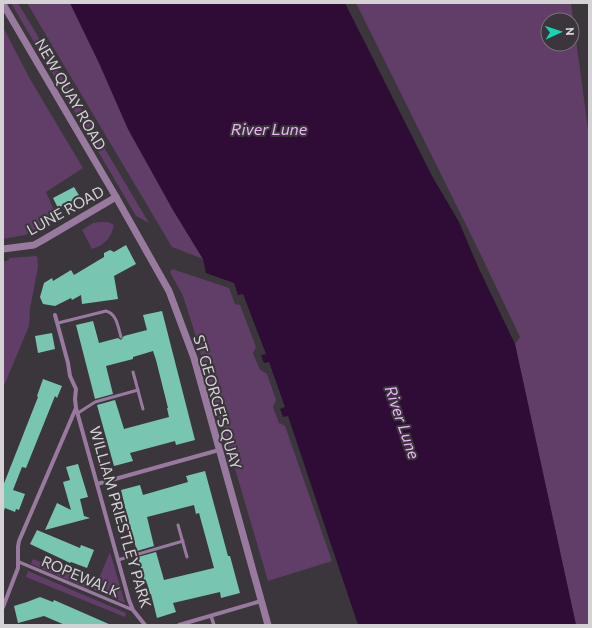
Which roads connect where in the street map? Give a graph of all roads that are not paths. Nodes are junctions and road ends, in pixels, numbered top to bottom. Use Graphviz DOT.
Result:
graph roads {
  1 [pos="3,4"];
  2 [pos="116,197"];
  3 [pos="3,250"];
  4 [pos="55,315"];
  5 [pos="58,323"];
  6 [pos="121,337"];
  7 [pos="133,372"];
  8 [pos="138,390"];
  9 [pos="76,408"];
  10 [pos="142,409"];
  11 [pos="78,413"];
  12 [pos="219,450"];
  13 [pos="97,484"];
  14 [pos="178,525"];
  15 [pos="183,541"];
  16 [pos="187,557"];
  17 [pos="118,560"];
  18 [pos="19,562"];
  19 [pos="261,601"];
  20 [pos="3,607"];
  21 [pos="133,610"];
  22 [pos="211,616"];
  23 [pos="145,625"];
  24 [pos="179,625"];
  25 [pos="214,625"];
  26 [pos="268,625"];
  1 -- 2 [label="street, NEW QUAY ROAD"];
  2 -- 3 [label="street, LUNE ROAD"];
  2 -- 12 [label="street, ST GEORGE'S QUAY"];
  4 -- 5 [label="street"];
  5 -- 6 [label="lane"];
  5 -- 9 [label="street"];
  7 -- 8 [label="lane"];
  8 -- 10 [label="lane"];
  8 -- 11 [label="lane"];
  9 -- 11 [label="street, WILLIAM PRIESTLEY PARK"];
  9 -- 18 [label="street"];
  11 -- 13 [label="street, WILLIAM PRIESTLEY PARK"];
  12 -- 13 [label="street"];
  12 -- 19 [label="street, ST GEORGE'S QUAY"];
  13 -- 17 [label="street, WILLIAM PRIESTLEY PARK"];
  14 -- 15 [label="lane"];
  15 -- 16 [label="lane"];
  15 -- 17 [label="lane"];
  17 -- 21 [label="street, WILLIAM PRIESTLEY PARK"];
  18 -- 20 [label="street"];
  18 -- 21 [label="street, ROPEWALK"];
  19 -- 22 [label="street"];
  19 -- 26 [label="street, ST GEORGE'S QUAY"];
  21 -- 23 [label="street, WILLIAM PRIESTLEY PARK"];
  22 -- 24 [label="street"];
  22 -- 25 [label="street"];
}
